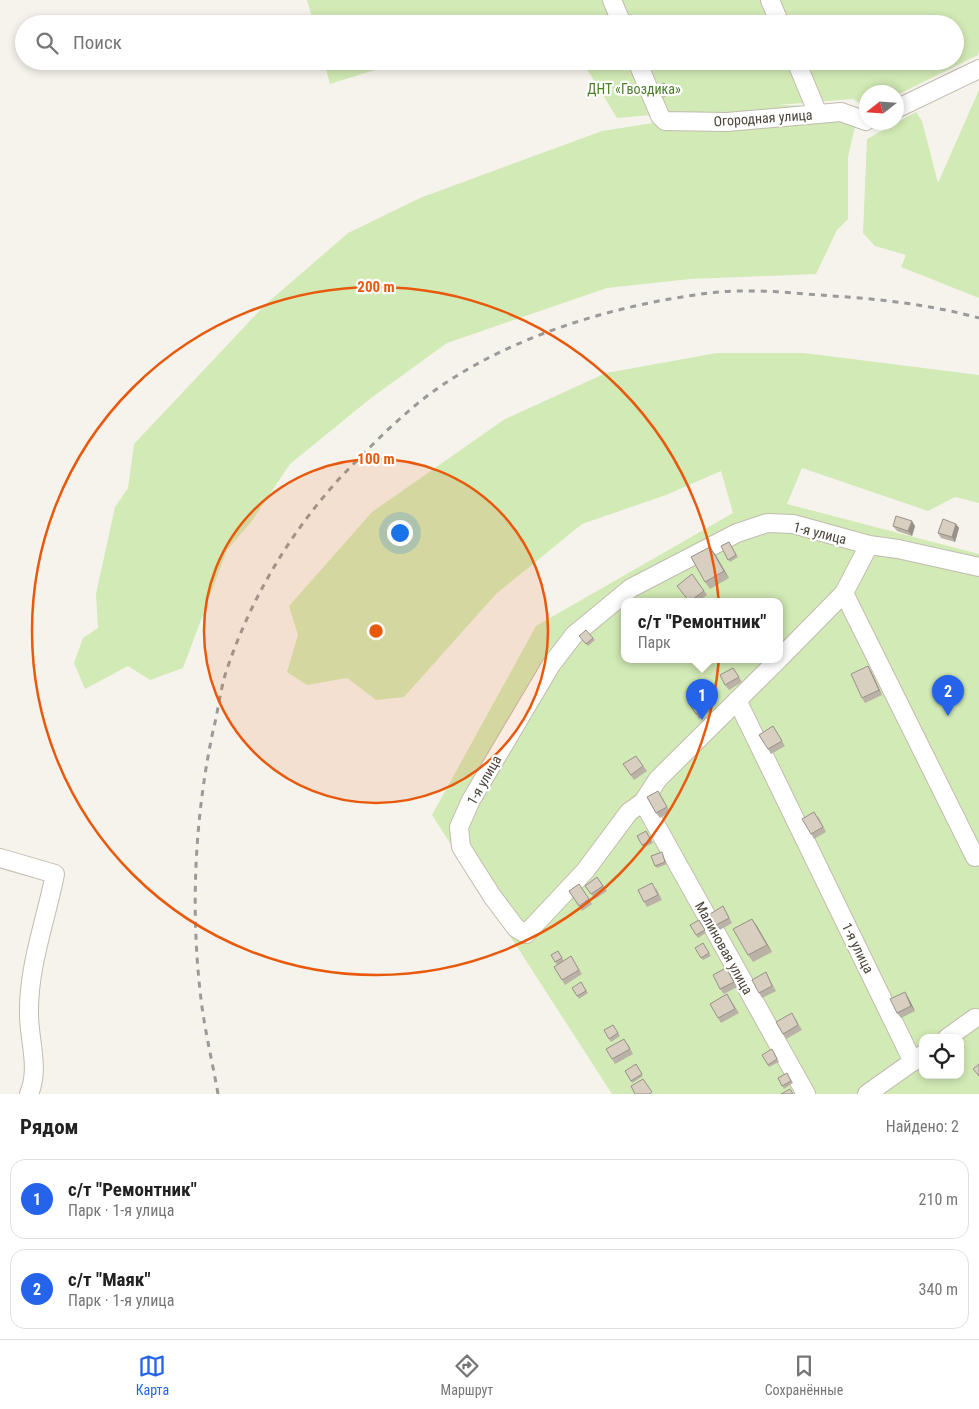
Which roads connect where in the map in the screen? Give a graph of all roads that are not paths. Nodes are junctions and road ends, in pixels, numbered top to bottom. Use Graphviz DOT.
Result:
graph roads {
  1 [pos="612,0"];
  2 [pos="770,0"];
  3 [pos="618,15"];
  4 [pos="776,15"];
  5 [pos="979,69"];
  6 [pos="642,70"];
  7 [pos="800,70"];
  8 [pos="904,105"];
  9 [pos="818,114"];
  10 [pos="859,118"];
  11 [pos="869,545"];
  12 [pos="979,566"];
  13 [pos="844,592"];
  14 [pos="783,654"];
  15 [pos="774,663"];
  16 [pos="737,700"];
  17 [pos="643,802"];
  18 [pos="975,857"];
  19 [pos="0,858"];
  20 [pos="976,1018"];
  21 [pos="953,1034"];
  22 [pos="918,1058"];
  23 [pos="29,1094"];
  24 [pos="806,1094"];
  25 [pos="867,1094"];
  1 -- 3 [label="street"];
  2 -- 4 [label="street"];
  5 -- 8 [label="street"];
  6 -- 9 [label="street, Огородная улица"];
  7 -- 9 [label="street"];
  9 -- 10 [label="street, Огородная улица"];
  11 -- 12 [label="street, 1-я улица"];
  11 -- 13 [label="street, 1-я улица"];
  11 -- 17 [label="street, 1-я улица"];
  13 -- 14 [label="street, 1-я улица"];
  13 -- 18 [label="street"];
  15 -- 16 [label="street, 1-я улица"];
  16 -- 17 [label="street, 1-я улица"];
  16 -- 22 [label="street, 1-я улица"];
  17 -- 24 [label="street, Малиновая улица"];
  19 -- 23 [label="street"];
  20 -- 21 [label="street"];
  22 -- 25 [label="street"];
}
